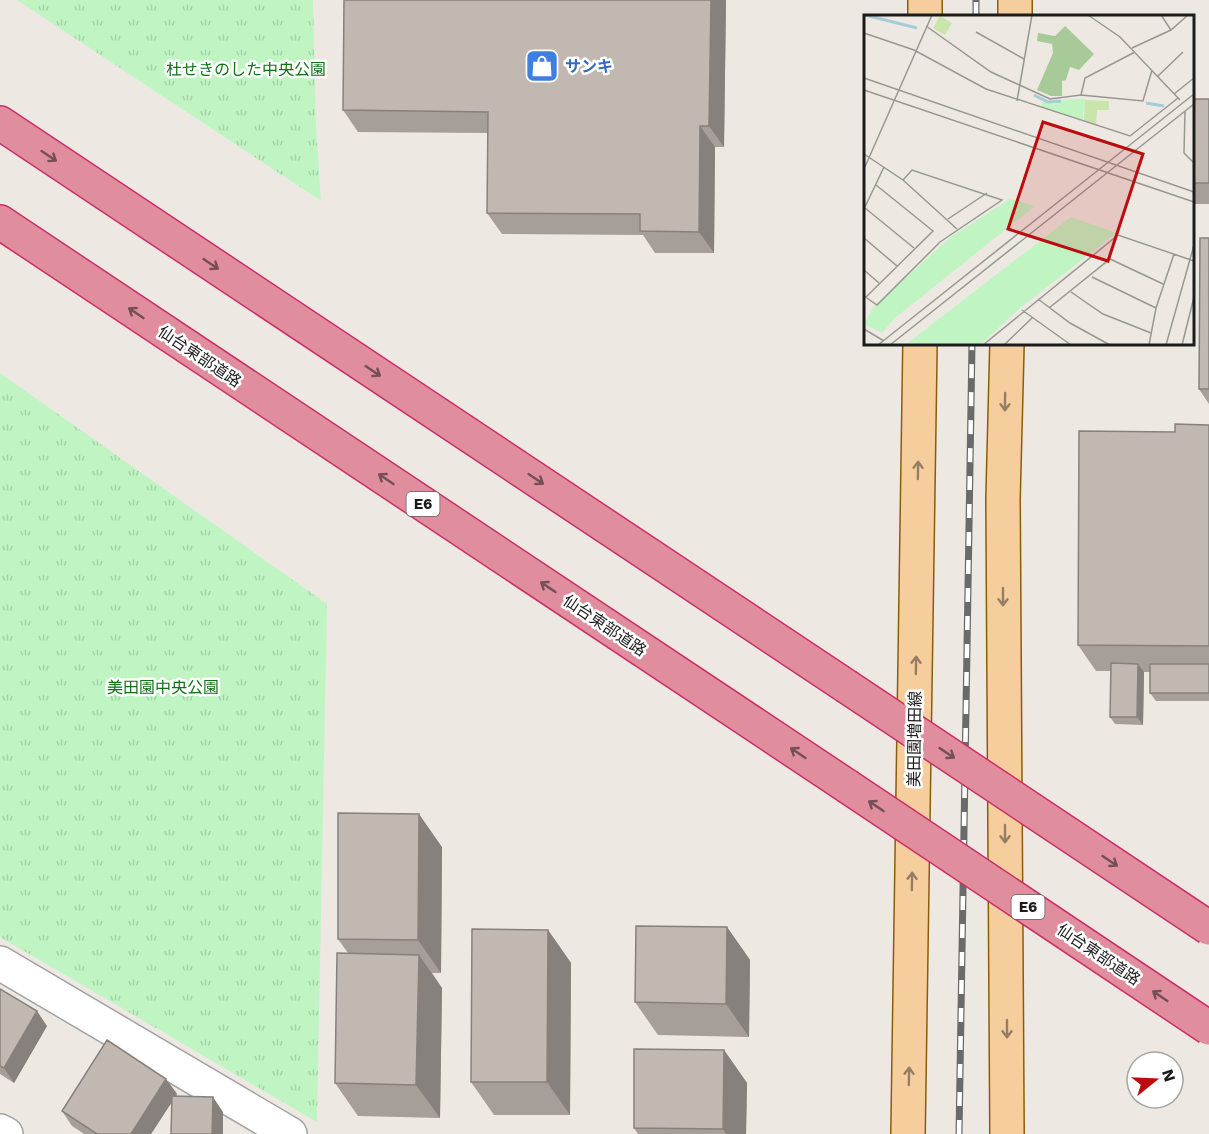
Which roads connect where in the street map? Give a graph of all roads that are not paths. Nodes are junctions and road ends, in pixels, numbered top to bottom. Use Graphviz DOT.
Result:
graph roads {
  1 [pos="1016,0"];
  2 [pos="1015,15"];
  3 [pos="0,123"];
  4 [pos="0,222"];
  5 [pos="920,345"];
  6 [pos="1006,345"];
  7 [pos="1209,928"];
  8 [pos="0,963"];
  9 [pos="1209,1028"];
  10 [pos="0,1131"];
  11 [pos="6,1134"];
  12 [pos="290,1134"];
  13 [pos="908,1134"];
  14 [pos="1007,1134"];
  1 -- 2 [label="main road"];
  3 -- 7 [label="highway, one-way, bridge"];
  9 -- 4 [label="highway, 仙台東部道路 / E6, one-way, bridge"];
  13 -- 5 [label="main road, 美田園増田線, one-way"];
  6 -- 14 [label="main road, one-way"];
  8 -- 12 [label="street"];
  10 -- 11 [label="street"];
}
